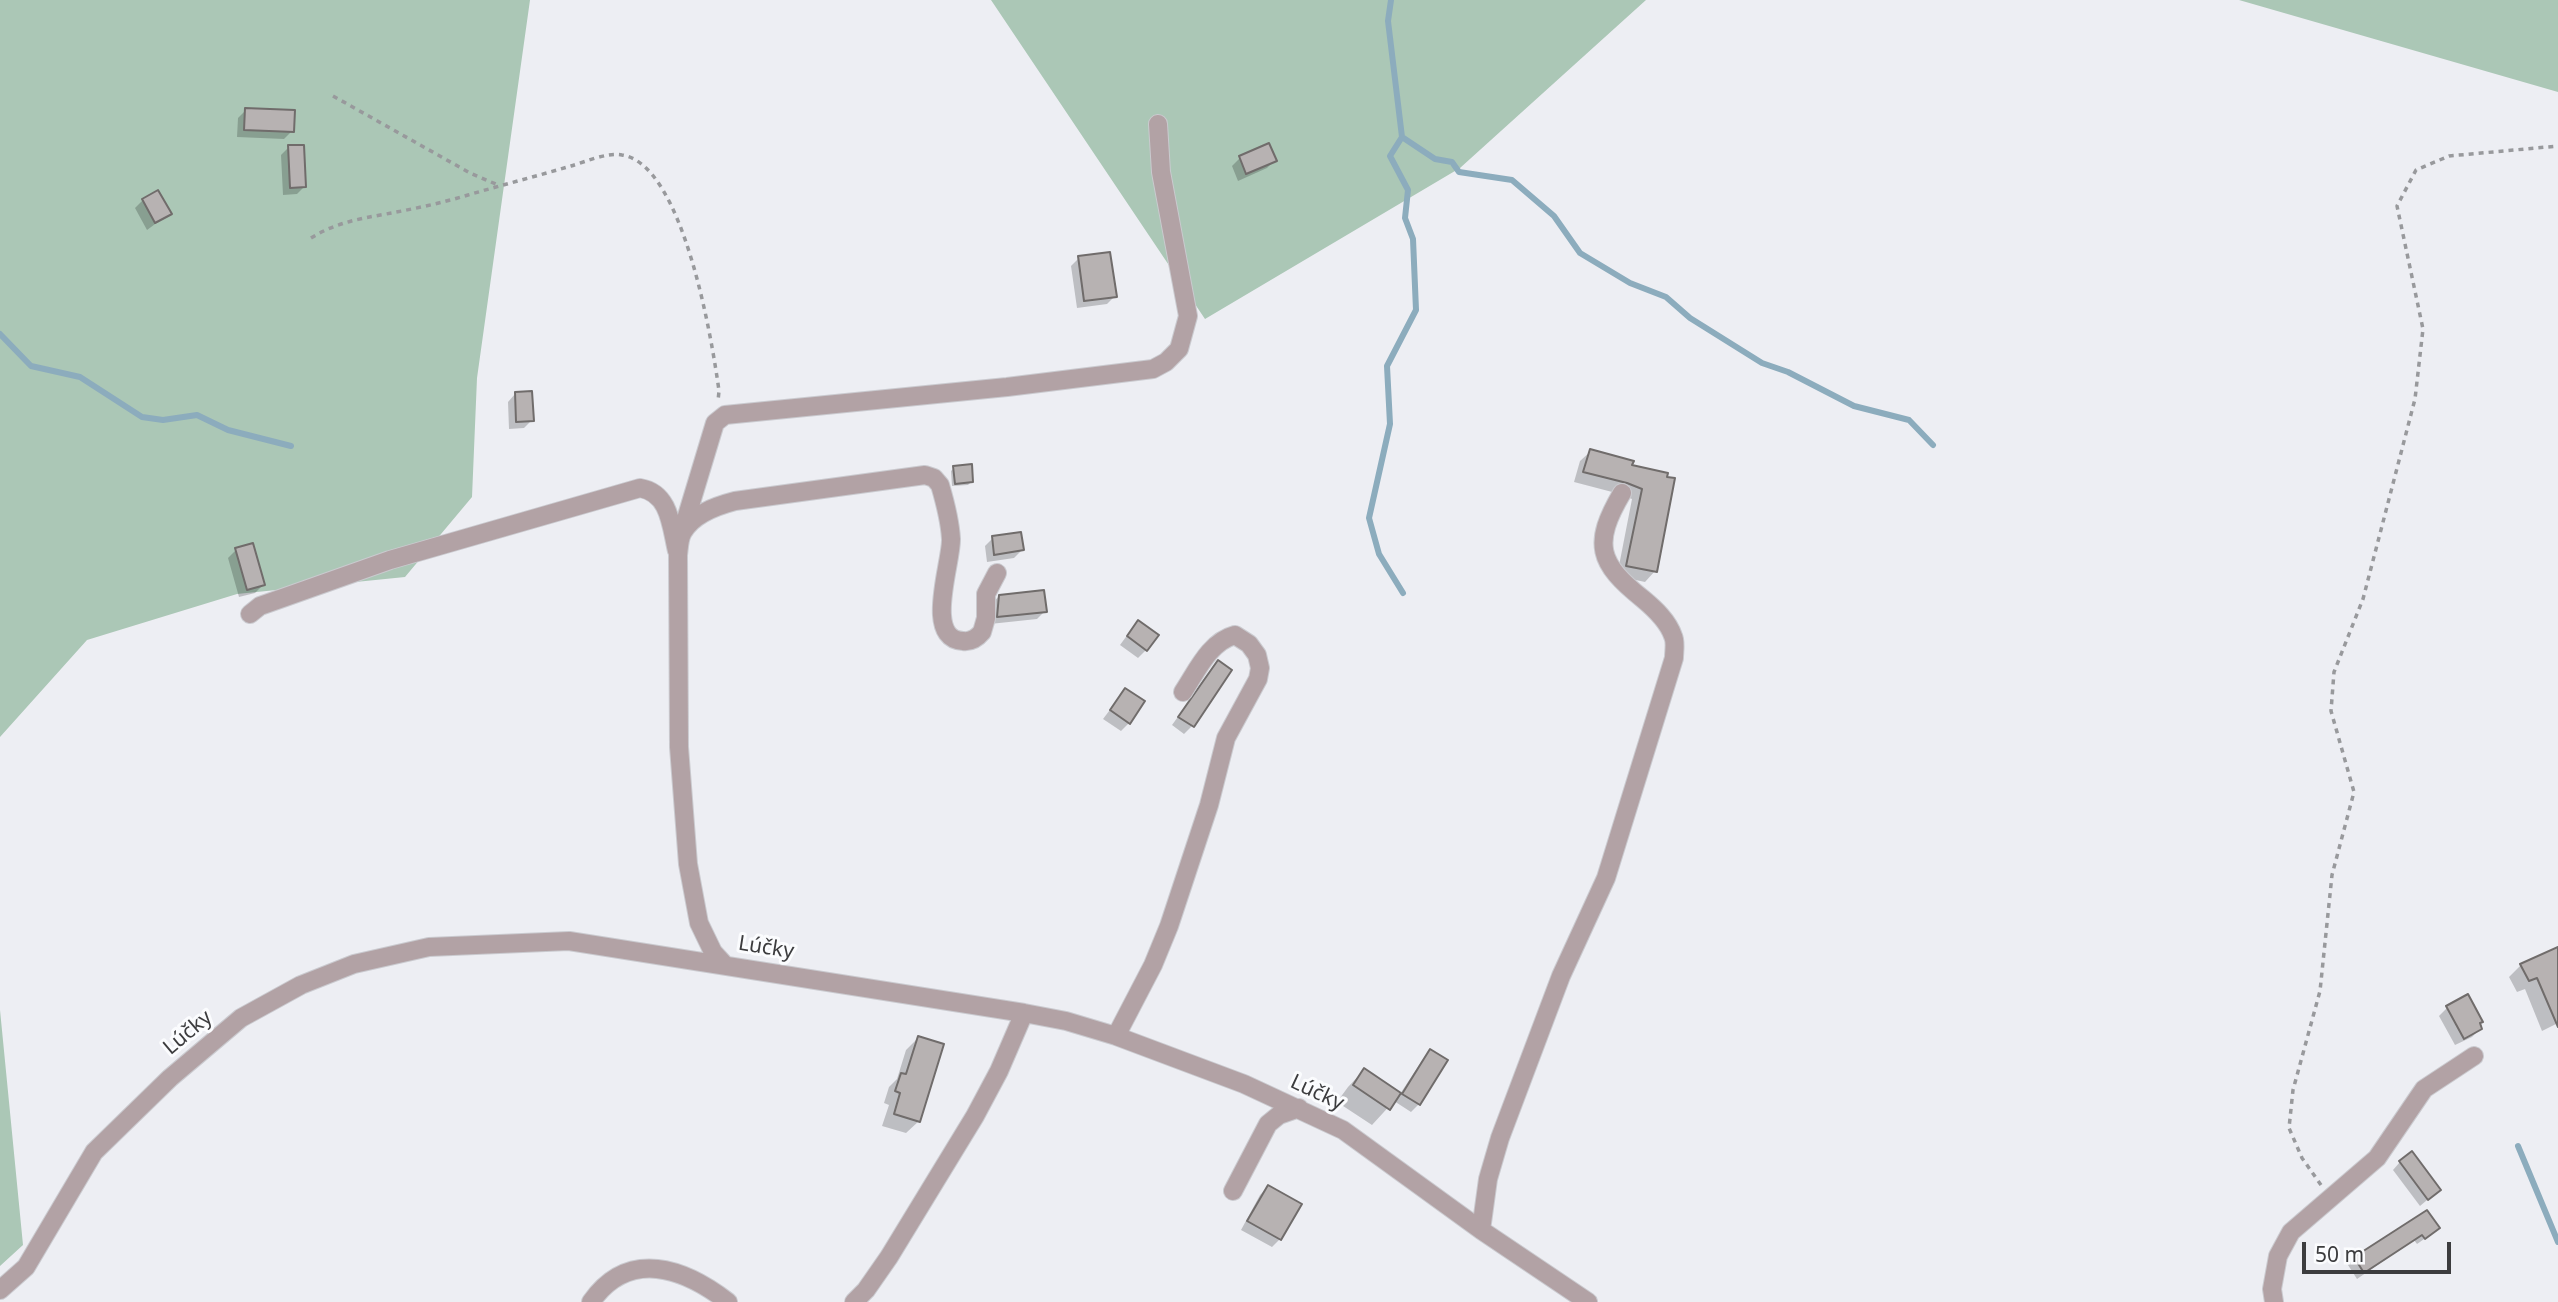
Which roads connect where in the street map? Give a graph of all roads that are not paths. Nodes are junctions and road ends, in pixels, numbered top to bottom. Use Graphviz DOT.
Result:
graph roads {
  1 [pos="1158,124"];
  2 [pos="1622,493"];
  3 [pos="682,533"];
  4 [pos="677,555"];
  5 [pos="997,573"];
  6 [pos="250,614"];
  7 [pos="1183,692"];
  8 [pos="724,964"];
  9 [pos="1024,1013"];
  10 [pos="1116,1036"];
  11 [pos="2474,1056"];
  12 [pos="1299,1108"];
  13 [pos="1233,1191"];
  14 [pos="1481,1230"];
  15 [pos="0,1290"];
  16 [pos="591,1302"];
  17 [pos="728,1302"];
  18 [pos="854,1302"];
  19 [pos="1588,1302"];
  20 [pos="2274,1302"];
  1 -- 3 [label="street"];
  2 -- 14 [label="street"];
  3 -- 4 [label="street"];
  3 -- 5 [label="street"];
  4 -- 6 [label="street"];
  4 -- 8 [label="street"];
  7 -- 10 [label="street"];
  8 -- 9 [label="street, Lúčky"];
  8 -- 15 [label="street, Lúčky"];
  9 -- 10 [label="street, Lúčky"];
  9 -- 18 [label="street"];
  10 -- 12 [label="street, Lúčky"];
  11 -- 20 [label="street"];
  12 -- 13 [label="street"];
  12 -- 14 [label="street, Lúčky"];
  14 -- 19 [label="street, Lúčky"];
  16 -- 17 [label="street"];
}
